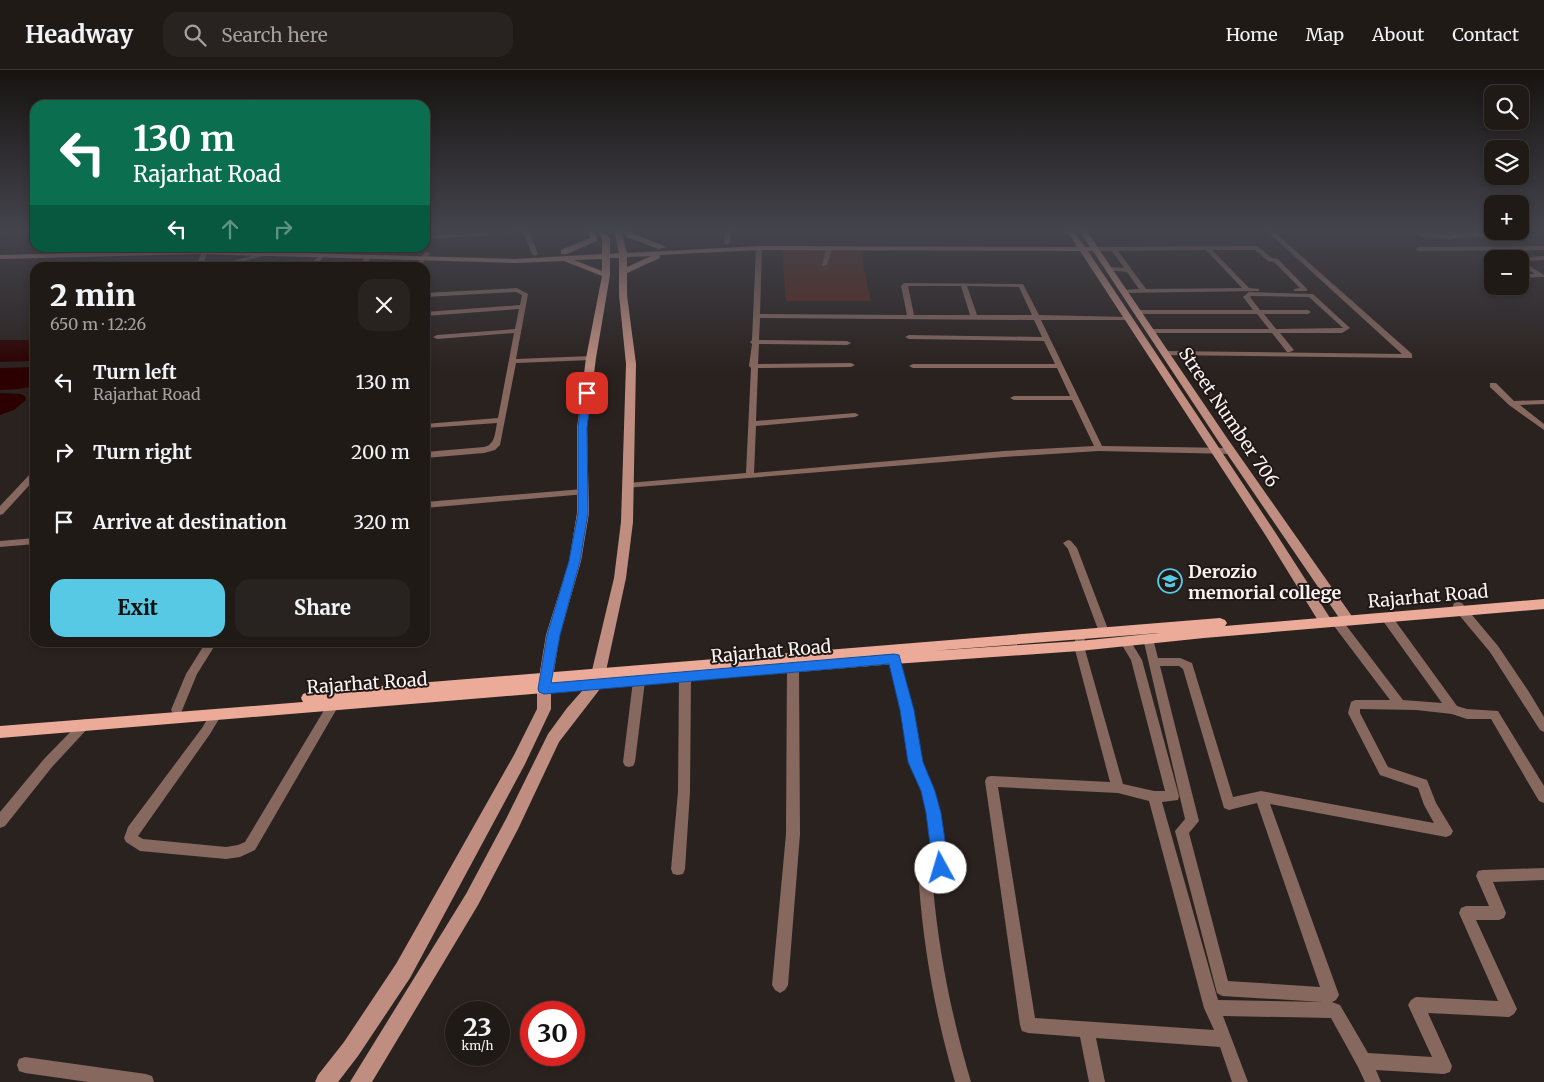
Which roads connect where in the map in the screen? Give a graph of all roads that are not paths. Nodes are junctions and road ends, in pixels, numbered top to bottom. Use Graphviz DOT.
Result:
graph roads {
  1 [pos="606,277"];
  2 [pos="622,277"];
  3 [pos="758,277"];
  4 [pos="1101,277"];
  5 [pos="1114,277"];
  6 [pos="1134,277"];
  7 [pos="1235,277"];
  8 [pos="1293,277"];
  9 [pos="1321,277"];
  10 [pos="963,284"];
  11 [pos="1247,290"];
  12 [pos="1124,291"];
  13 [pos="1144,291"];
  14 [pos="430,295"];
  15 [pos="522,307"];
  16 [pos="1138,312"];
  17 [pos="1258,312"];
  18 [pos="1308,312"];
  19 [pos="430,314"];
  20 [pos="756,316"];
  21 [pos="911,317"];
  22 [pos="974,317"];
  23 [pos="1037,317"];
  24 [pos="1127,318"];
  25 [pos="518,331"];
  26 [pos="1151,331"];
  27 [pos="1273,331"];
  28 [pos="437,338"];
  29 [pos="909,338"];
  30 [pos="1047,339"];
  31 [pos="754,342"];
  32 [pos="848,343"];
  33 [pos="1290,350"];
  34 [pos="1166,353"];
  35 [pos="592,358"];
  36 [pos="512,361"];
  37 [pos="851,365"];
  38 [pos="753,366"];
  39 [pos="912,366"];
  40 [pos="1060,366"];
  41 [pos="1493,385"];
  42 [pos="1014,398"];
  43 [pos="1076,398"];
  44 [pos="1544,402"];
  45 [pos="1512,403"];
  46 [pos="855,415"];
  47 [pos="501,420"];
  48 [pos="751,424"];
  49 [pos="430,426"];
  50 [pos="1544,428"];
  51 [pos="1099,448"];
  52 [pos="1215,450"];
  53 [pos="1231,451"];
  54 [pos="430,457"];
  55 [pos="750,476"];
  56 [pos="30,479"];
  57 [pos="628,486"];
  58 [pos="583,492"];
  59 [pos="430,505"];
  60 [pos="0,512"];
  61 [pos="30,541"];
  62 [pos="1068,543"];
  63 [pos="0,544"];
  64 [pos="1544,598"];
  65 [pos="1544,604"];
  66 [pos="1460,609"];
  67 [pos="1387,618"];
  68 [pos="1336,620"];
  69 [pos="1104,632"];
  70 [pos="1148,638"];
  71 [pos="1080,640"];
  72 [pos="1124,640"];
  73 [pos="208,647"];
  74 [pos="894,654"];
  75 [pos="1155,662"];
  76 [pos="793,668"];
  77 [pos="685,677"];
  78 [pos="598,679"];
  79 [pos="639,681"];
  80 [pos="545,683"];
  81 [pos="1399,703"];
  82 [pos="332,705"];
  83 [pos="1453,709"];
  84 [pos="177,710"];
  85 [pos="216,714"];
  86 [pos="0,724"];
  87 [pos="85,724"];
  88 [pos="1544,727"];
  89 [pos="0,732"];
  90 [pos="629,762"];
  91 [pos="1118,788"];
  92 [pos="1154,797"];
  93 [pos="1261,797"];
  94 [pos="1544,797"];
  95 [pos="0,822"];
  96 [pos="678,869"];
  97 [pos="1544,874"];
  98 [pos="780,985"];
  99 [pos="1212,1008"];
  100 [pos="1086,1029"];
  101 [pos="1224,1039"];
  102 [pos="1364,1061"];
  103 [pos="25,1065"];
  104 [pos="146,1082"];
  105 [pos="325,1082"];
  106 [pos="360,1082"];
  107 [pos="963,1082"];
  108 [pos="1097,1082"];
  109 [pos="1240,1082"];
  110 [pos="1373,1082"];
  1 -- 35 [label="street"];
  2 -- 57 [label="street"];
  3 -- 20 [label="street"];
  4 -- 24 [label="street"];
  5 -- 12 [label="street, Street Number 706"];
  6 -- 13 [label="street"];
  7 -- 11 [label="street"];
  8 -- 11 [label="street"];
  9 -- 34 [label="street"];
  10 -- 21 [label="street"];
  10 -- 22 [label="street"];
  10 -- 23 [label="street"];
  11 -- 13 [label="street"];
  12 -- 13 [label="street"];
  12 -- 16 [label="street, Street Number 706"];
  14 -- 15 [label="street"];
  15 -- 19 [label="street"];
  15 -- 25 [label="street"];
  16 -- 17 [label="street"];
  16 -- 26 [label="street, Street Number 706"];
  17 -- 18 [label="street"];
  17 -- 27 [label="street"];
  17 -- 27 [label="street"];
  20 -- 21 [label="street"];
  20 -- 31 [label="street"];
  21 -- 22 [label="street"];
  22 -- 23 [label="street"];
  23 -- 24 [label="street"];
  23 -- 30 [label="street"];
  24 -- 52 [label="street"];
  25 -- 28 [label="street"];
  25 -- 36 [label="street"];
  26 -- 27 [label="street"];
  26 -- 34 [label="street, Street Number 706"];
  27 -- 33 [label="street"];
  29 -- 30 [label="street"];
  30 -- 40 [label="street"];
  31 -- 32 [label="street"];
  31 -- 38 [label="street"];
  34 -- 53 [label="street, Street Number 706"];
  35 -- 36 [label="street"];
  35 -- 58 [label="street"];
  36 -- 47 [label="street"];
  37 -- 38 [label="street"];
  38 -- 48 [label="street"];
  39 -- 40 [label="street"];
  40 -- 43 [label="street"];
  41 -- 45 [label="street"];
  42 -- 43 [label="street"];
  43 -- 51 [label="street"];
  44 -- 45 [label="street"];
  45 -- 50 [label="street"];
  46 -- 48 [label="street"];
  47 -- 49 [label="street"];
  47 -- 54 [label="street"];
  48 -- 55 [label="street"];
  51 -- 52 [label="street"];
  51 -- 55 [label="street"];
  52 -- 53 [label="street"];
  52 -- 68 [label="street"];
  53 -- 68 [label="street, Street Number 706"];
  55 -- 57 [label="street"];
  56 -- 60 [label="street"];
  57 -- 78 [label="street"];
  58 -- 59 [label="street"];
  58 -- 80 [label="street"];
  61 -- 63 [label="street"];
  62 -- 69 [label="street"];
  64 -- 66 [label="main road, Rajarhat Road"];
  65 -- 66 [label="main road, Rajarhat Road"];
  66 -- 67 [label="main road, Rajarhat Road"];
  66 -- 68 [label="main road, Rajarhat Road"];
  66 -- 88 [label="street"];
  67 -- 68 [label="main road, Rajarhat Road"];
  67 -- 83 [label="street"];
  68 -- 69 [label="main road, Rajarhat Road"];
  68 -- 70 [label="main road, Rajarhat Road"];
  68 -- 81 [label="street"];
  69 -- 71 [label="main road, Rajarhat Road"];
  70 -- 72 [label="main road, Rajarhat Road"];
  70 -- 75 [label="street"];
  71 -- 72 [label="main road, Rajarhat Road"];
  71 -- 74 [label="main road, Rajarhat Road"];
  71 -- 91 [label="street"];
  72 -- 92 [label="street"];
  73 -- 84 [label="street"];
  74 -- 76 [label="main road, Rajarhat Road"];
  74 -- 78 [label="main road, Rajarhat Road"];
  74 -- 107 [label="street"];
  75 -- 93 [label="street"];
  75 -- 93 [label="street"];
  76 -- 77 [label="main road, Rajarhat Road"];
  76 -- 98 [label="street"];
  77 -- 79 [label="main road, Rajarhat Road"];
  77 -- 96 [label="street"];
  78 -- 79 [label="main road, Rajarhat Road"];
  78 -- 80 [label="main road, Rajarhat Road"];
  78 -- 106 [label="street"];
  79 -- 90 [label="street"];
  80 -- 82 [label="main road, Rajarhat Road"];
  80 -- 84 [label="main road, Rajarhat Road"];
  80 -- 105 [label="street"];
  81 -- 83 [label="street"];
  81 -- 93 [label="street"];
  82 -- 85 [label="main road, Rajarhat Road"];
  82 -- 85 [label="street"];
  83 -- 94 [label="street"];
  84 -- 86 [label="main road, Rajarhat Road"];
  85 -- 87 [label="main road, Rajarhat Road"];
  87 -- 89 [label="main road, Rajarhat Road"];
  87 -- 95 [label="street"];
  91 -- 92 [label="street"];
  91 -- 100 [label="street"];
  92 -- 99 [label="street"];
  97 -- 102 [label="street"];
  99 -- 101 [label="street"];
  99 -- 102 [label="street"];
  100 -- 101 [label="street"];
  100 -- 108 [label="street"];
  101 -- 109 [label="street"];
  102 -- 110 [label="street"];
  103 -- 104 [label="street"];
}
